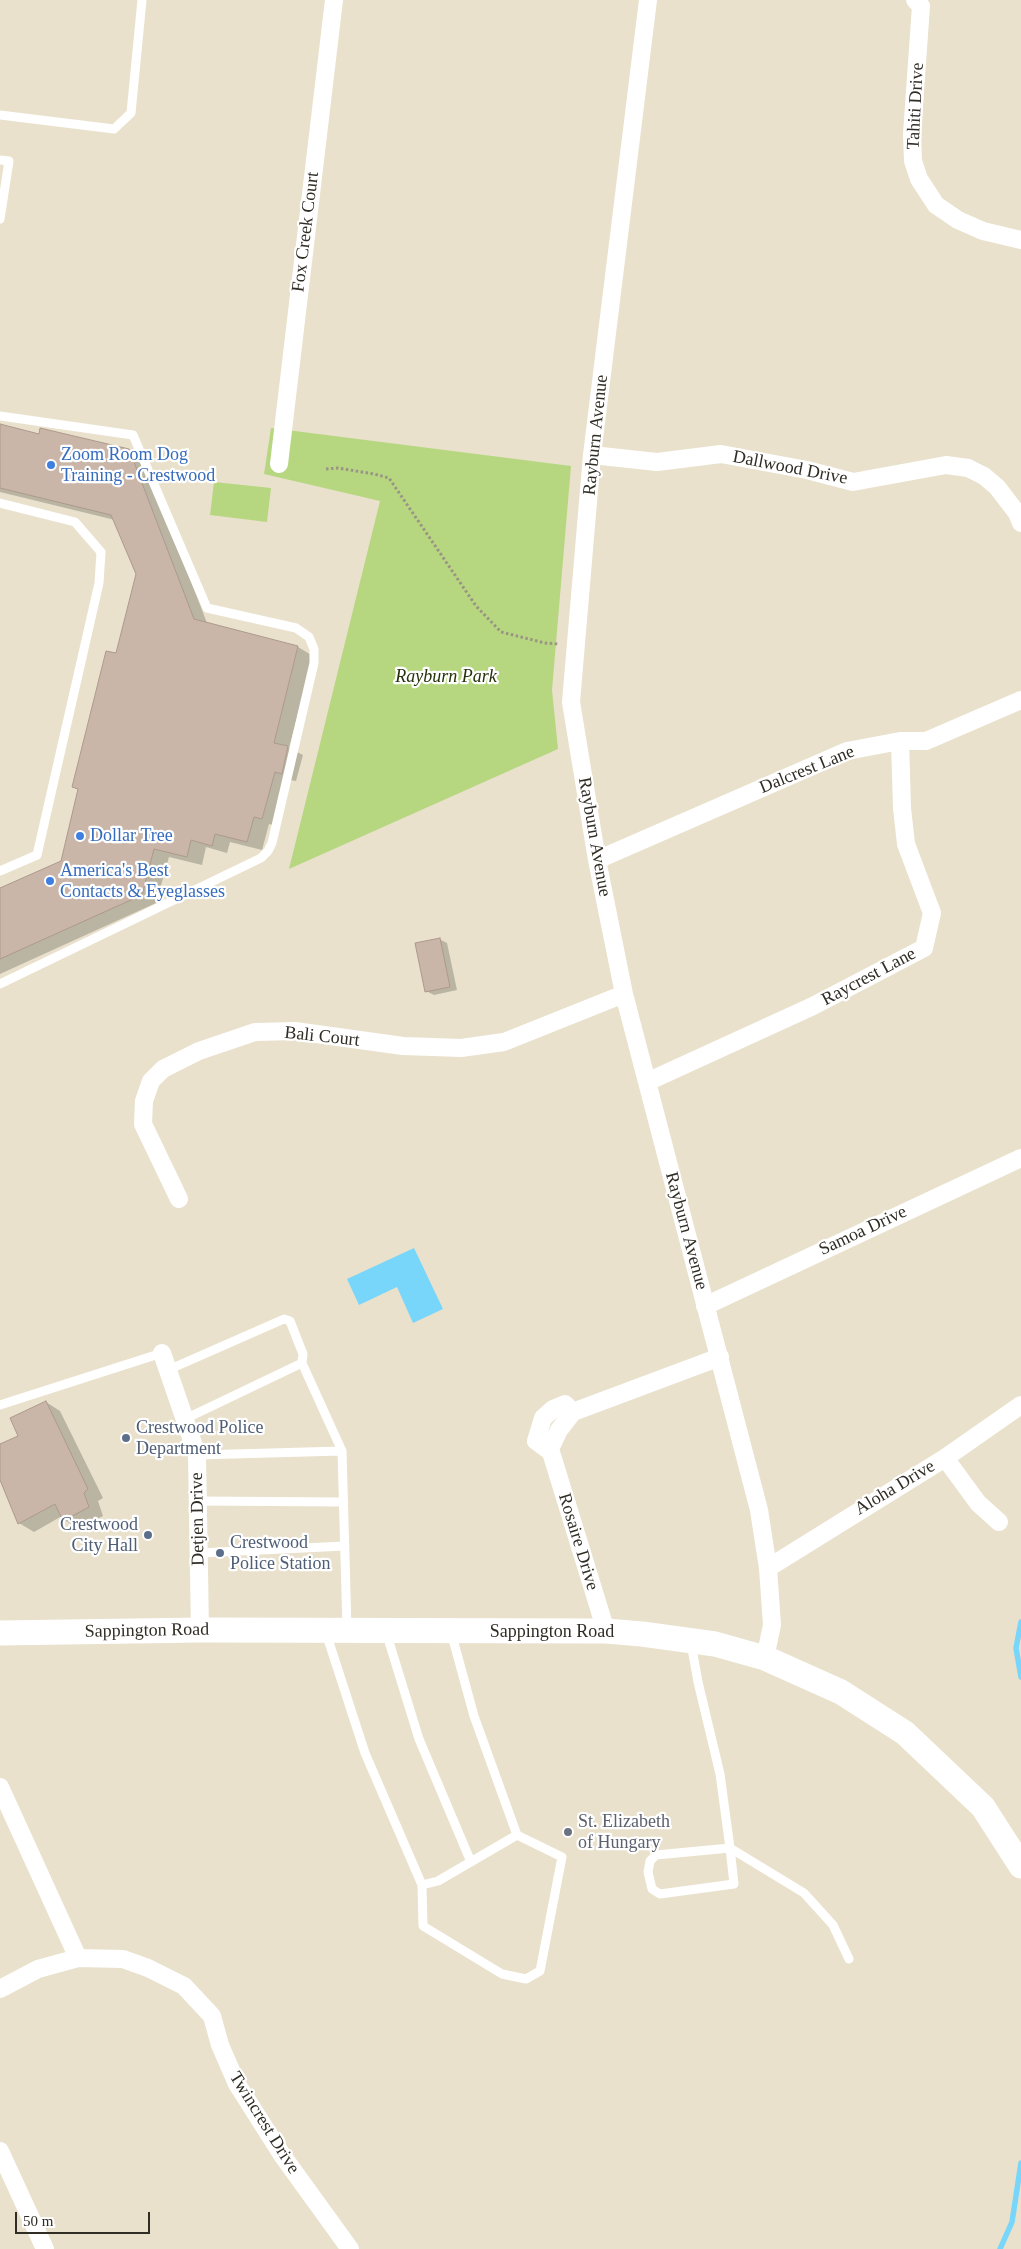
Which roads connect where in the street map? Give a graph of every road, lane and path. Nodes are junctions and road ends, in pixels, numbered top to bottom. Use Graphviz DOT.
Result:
graph roads {
  1 [pos="142,0"];
  2 [pos="334,0"];
  3 [pos="648,0"];
  4 [pos="922,2"];
  5 [pos="0,115"];
  6 [pos="0,160"];
  7 [pos="0,219"];
  8 [pos="1021,240"];
  9 [pos="0,416"];
  10 [pos="592,455"];
  11 [pos="280,464"];
  12 [pos="326,469"];
  13 [pos="0,504"];
  14 [pos="1021,523"];
  15 [pos="576,645"];
  16 [pos="1021,700"];
  17 [pos="900,741"];
  18 [pos="597,860"];
  19 [pos="0,871"];
  20 [pos="0,984"];
  21 [pos="624,994"];
  22 [pos="647,1082"];
  23 [pos="1021,1158"];
  24 [pos="180,1199"];
  25 [pos="705,1306"];
  26 [pos="162,1353"];
  27 [pos="720,1357"];
  28 [pos="302,1363"];
  29 [pos="168,1370"];
  30 [pos="0,1405"];
  31 [pos="1021,1405"];
  32 [pos="185,1419"];
  33 [pos="342,1451"];
  34 [pos="197,1455"];
  35 [pos="945,1458"];
  36 [pos="198,1501"];
  37 [pos="343,1502"];
  38 [pos="998,1522"];
  39 [pos="345,1546"];
  40 [pos="199,1553"];
  41 [pos="768,1568"];
  42 [pos="200,1630"];
  43 [pos="336,1631"];
  44 [pos="386,1631"];
  45 [pos="606,1631"];
  46 [pos="451,1632"];
  47 [pos="0,1633"];
  48 [pos="691,1640"];
  49 [pos="765,1658"];
  50 [pos="0,1787"];
  51 [pos="517,1835"];
  52 [pos="730,1848"];
  53 [pos="470,1862"];
  54 [pos="1021,1866"];
  55 [pos="422,1885"];
  56 [pos="78,1958"];
  57 [pos="849,1959"];
  58 [pos="0,1989"];
  59 [pos="0,2151"];
  60 [pos="45,2249"];
  61 [pos="350,2249"];
  1 -- 5 [label="lane"];
  2 -- 11 [label="street, Fox Creek Court"];
  3 -- 10 [label="street, Rayburn Avenue"];
  4 -- 8 [label="street, Tahiti Drive"];
  6 -- 7 [label="lane"];
  9 -- 20 [label="lane"];
  10 -- 14 [label="street, Dallwood Drive"];
  10 -- 15 [label="street, Rayburn Avenue"];
  12 -- 15 [label="path"];
  13 -- 19 [label="lane"];
  15 -- 18 [label="street, Rayburn Avenue"];
  16 -- 17 [label="street, Dalcrest Lane"];
  17 -- 18 [label="street, Dalcrest Lane"];
  17 -- 22 [label="street, Raycrest Lane"];
  18 -- 21 [label="street, Rayburn Avenue"];
  21 -- 22 [label="street, Rayburn Avenue"];
  21 -- 24 [label="street, Bali Court"];
  22 -- 25 [label="street, Rayburn Avenue"];
  23 -- 25 [label="street, Samoa Drive"];
  25 -- 27 [label="street, Rayburn Avenue"];
  26 -- 29 [label="street, Detjen Drive"];
  26 -- 30 [label="lane"];
  27 -- 41 [label="street, Rayburn Avenue"];
  27 -- 45 [label="street, Rosaire Drive"];
  28 -- 29 [label="lane"];
  28 -- 32 [label="lane"];
  28 -- 33 [label="lane"];
  29 -- 32 [label="street, Detjen Drive"];
  31 -- 35 [label="street, Aloha Drive"];
  32 -- 34 [label="street, Detjen Drive"];
  33 -- 34 [label="lane"];
  33 -- 37 [label="lane"];
  34 -- 36 [label="street, Detjen Drive"];
  35 -- 38 [label="street"];
  35 -- 41 [label="street, Aloha Drive"];
  36 -- 37 [label="lane"];
  36 -- 40 [label="street, Detjen Drive"];
  37 -- 39 [label="lane"];
  39 -- 40 [label="lane"];
  39 -- 43 [label="lane"];
  40 -- 42 [label="street, Detjen Drive"];
  41 -- 49 [label="street, Rayburn Avenue"];
  42 -- 43 [label="main road, Sappington Road"];
  42 -- 47 [label="main road, Sappington Road"];
  43 -- 44 [label="main road, Sappington Road"];
  43 -- 55 [label="lane"];
  44 -- 46 [label="main road, Sappington Road"];
  44 -- 53 [label="lane"];
  45 -- 46 [label="main road, Sappington Road"];
  45 -- 48 [label="main road, Sappington Road"];
  46 -- 51 [label="lane"];
  48 -- 49 [label="main road, Sappington Road"];
  48 -- 52 [label="lane"];
  49 -- 54 [label="main road, Sappington Road"];
  50 -- 56 [label="street"];
  51 -- 53 [label="lane"];
  51 -- 55 [label="lane"];
  52 -- 52 [label="lane"];
  52 -- 57 [label="lane"];
  53 -- 55 [label="lane"];
  56 -- 58 [label="street, Twincrest Drive"];
  56 -- 61 [label="street, Twincrest Drive"];
  59 -- 60 [label="street"];
}
